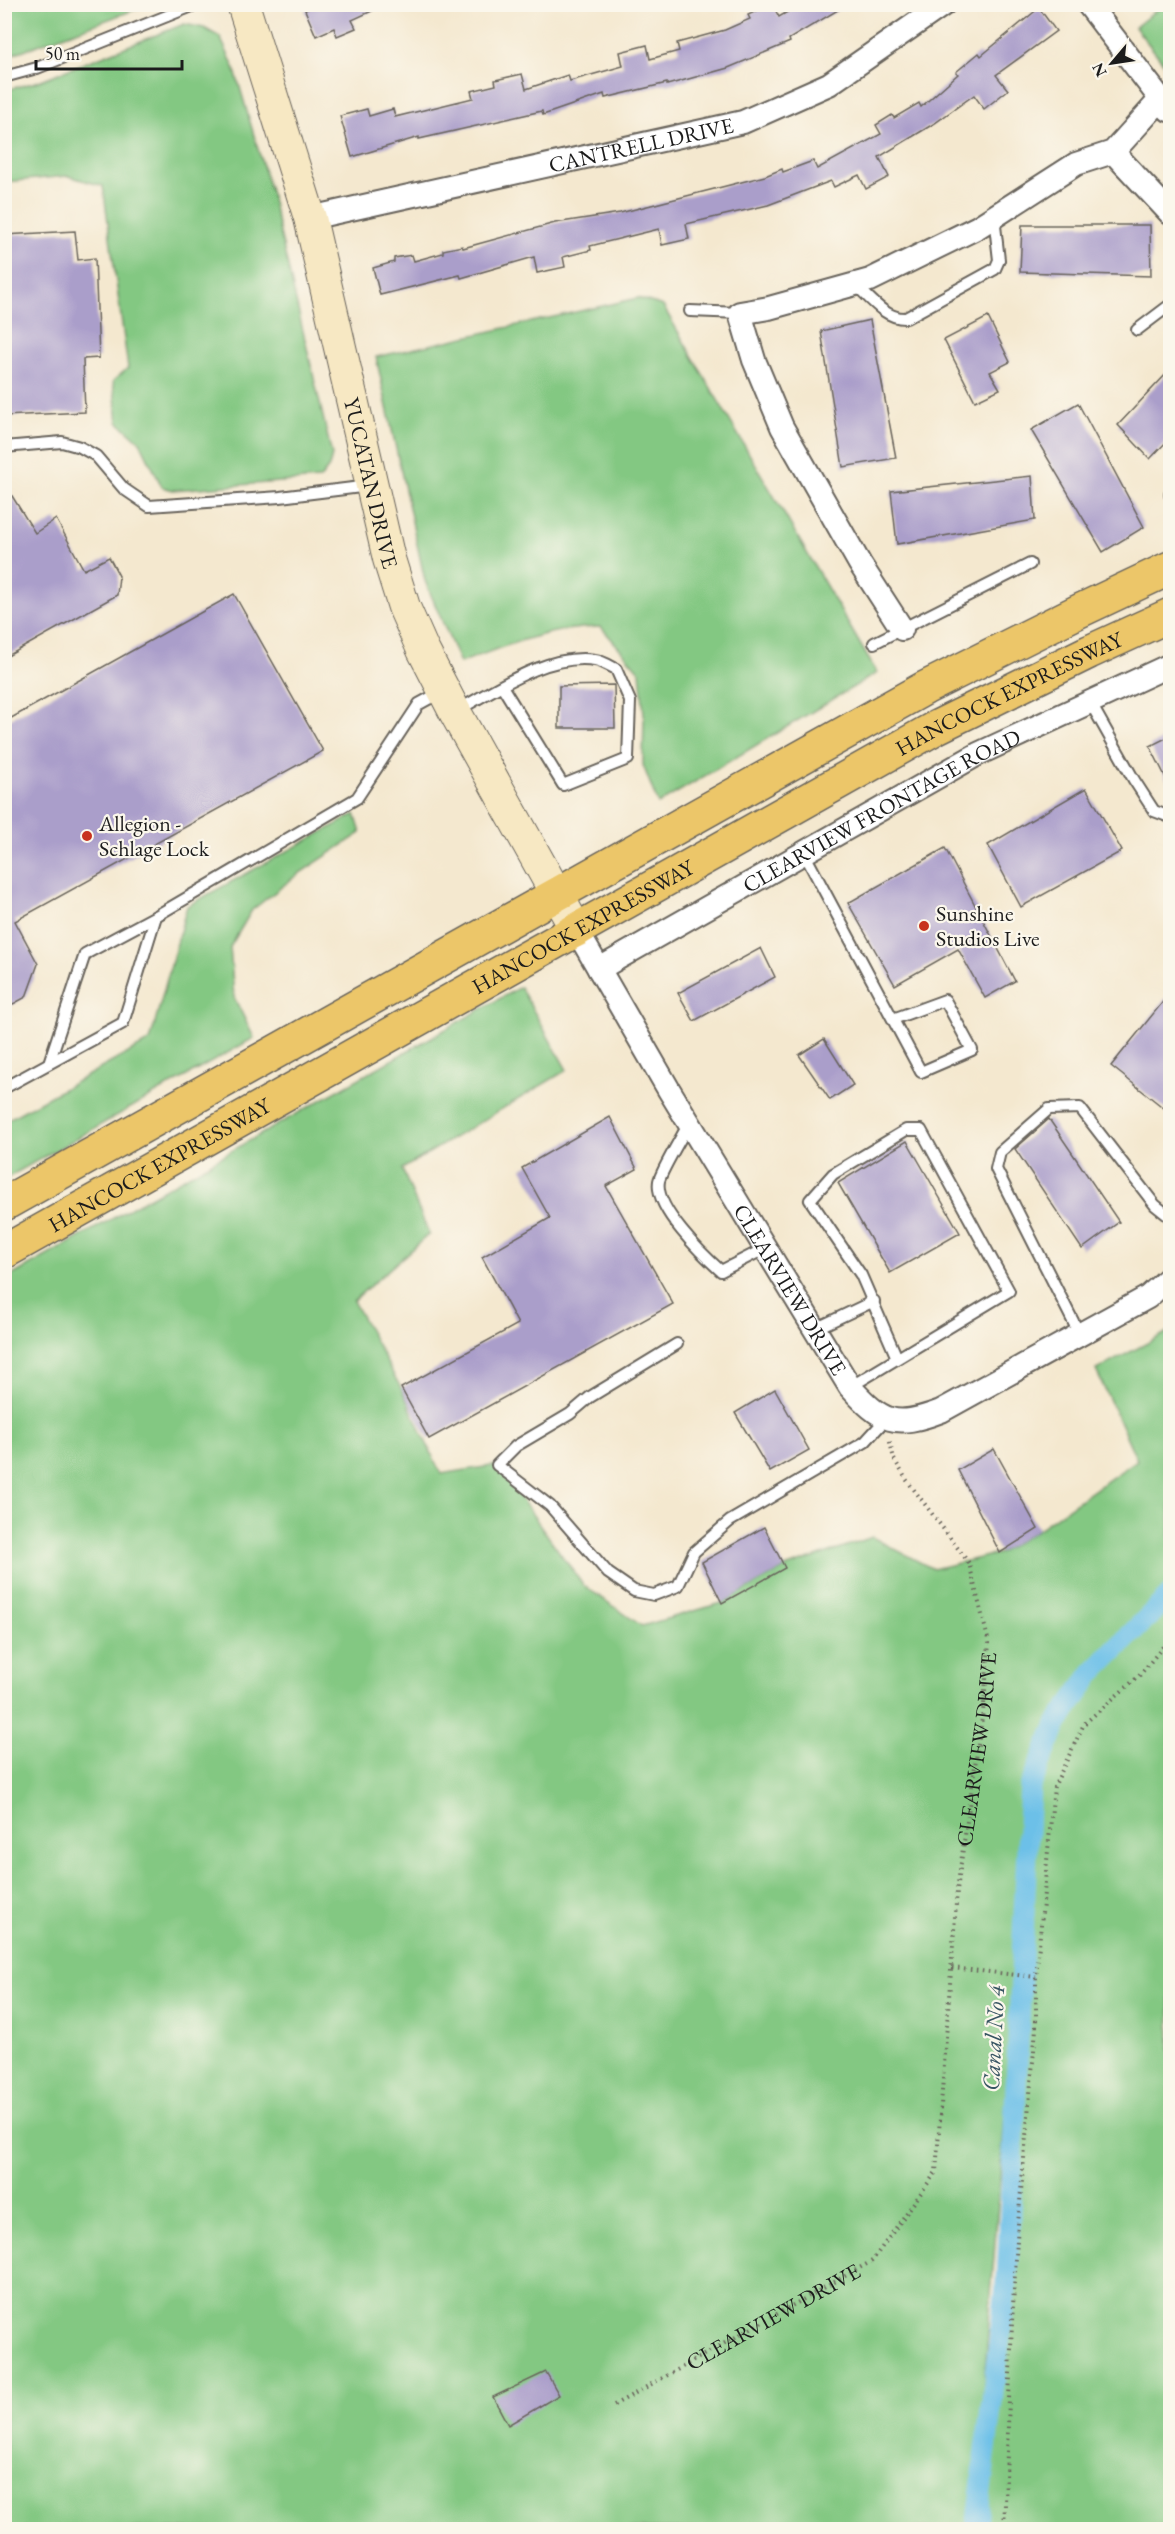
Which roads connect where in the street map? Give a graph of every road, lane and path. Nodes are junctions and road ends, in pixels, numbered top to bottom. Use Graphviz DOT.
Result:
graph roads {
  1 [pos="197,4"];
  2 [pos="243,4"];
  3 [pos="944,4"];
  4 [pos="1088,4"];
  5 [pos="4,77"];
  6 [pos="1165,106"];
  7 [pos="1113,152"];
  8 [pos="1170,213"];
  9 [pos="994,216"];
  10 [pos="310,218"];
  11 [pos="854,283"];
  12 [pos="1170,305"];
  13 [pos="690,311"];
  14 [pos="740,313"];
  15 [pos="1137,330"];
  16 [pos="4,447"];
  17 [pos="372,486"];
  18 [pos="1030,564"];
  19 [pos="1170,568"];
  20 [pos="1164,616"];
  21 [pos="902,629"];
  22 [pos="874,643"];
  23 [pos="1170,665"];
  24 [pos="502,686"];
  25 [pos="449,701"];
  26 [pos="1090,702"];
  27 [pos="1170,816"];
  28 [pos="804,853"];
  29 [pos="556,894"];
  30 [pos="156,916"];
  31 [pos="577,931"];
  32 [pos="599,969"];
  33 [pos="893,1019"];
  34 [pos="49,1064"];
  35 [pos="4,1088"];
  36 [pos="689,1123"];
  37 [pos="4,1204"];
  38 [pos="1170,1217"];
  39 [pos="766,1248"];
  40 [pos="4,1252"];
  41 [pos="1170,1277"];
  42 [pos="874,1301"];
  43 [pos="815,1329"];
  44 [pos="1080,1335"];
  45 [pos="677,1344"];
  46 [pos="897,1358"];
  47 [pos="850,1387"];
  48 [pos="886,1419"];
  49 [pos="1170,1638"];
  50 [pos="952,1968"];
  51 [pos="1035,1977"];
  52 [pos="614,2405"];
  53 [pos="1004,2529"];
  1 -- 5 [label="lane"];
  2 -- 10 [label="street, YUCATAN DRIVE"];
  3 -- 10 [label="street, CANTRELL DRIVE"];
  4 -- 6 [label="street"];
  6 -- 7 [label="street"];
  7 -- 8 [label="street"];
  7 -- 9 [label="street"];
  9 -- 11 [label="street"];
  9 -- 11 [label="lane"];
  10 -- 17 [label="street, YUCATAN DRIVE"];
  11 -- 14 [label="street"];
  12 -- 15 [label="lane"];
  13 -- 14 [label="lane"];
  14 -- 21 [label="street"];
  16 -- 17 [label="lane"];
  17 -- 25 [label="street, YUCATAN DRIVE"];
  18 -- 21 [label="lane"];
  19 -- 29 [label="main road, HANCOCK EXPRESSWAY"];
  20 -- 31 [label="main road, HANCOCK EXPRESSWAY"];
  21 -- 22 [label="lane"];
  23 -- 26 [label="street, CLEARVIEW FRONTAGE ROAD"];
  24 -- 24 [label="lane"];
  24 -- 25 [label="lane"];
  25 -- 29 [label="street, YUCATAN DRIVE"];
  25 -- 30 [label="lane"];
  26 -- 27 [label="lane"];
  26 -- 28 [label="street, CLEARVIEW FRONTAGE ROAD"];
  28 -- 32 [label="street, CLEARVIEW FRONTAGE ROAD"];
  28 -- 33 [label="lane"];
  29 -- 31 [label="street, YUCATAN DRIVE"];
  29 -- 37 [label="main road, HANCOCK EXPRESSWAY"];
  30 -- 34 [label="lane"];
  30 -- 34 [label="lane"];
  31 -- 32 [label="street, CLEARVIEW DRIVE"];
  31 -- 40 [label="main road, HANCOCK EXPRESSWAY"];
  32 -- 36 [label="street, CLEARVIEW DRIVE"];
  33 -- 33 [label="lane"];
  34 -- 35 [label="lane"];
  36 -- 39 [label="street, CLEARVIEW DRIVE"];
  36 -- 39 [label="lane"];
  38 -- 44 [label="lane"];
  39 -- 43 [label="street, CLEARVIEW DRIVE"];
  41 -- 44 [label="street"];
  42 -- 43 [label="lane"];
  42 -- 46 [label="lane"];
  42 -- 46 [label="lane"];
  43 -- 47 [label="street, CLEARVIEW DRIVE"];
  44 -- 48 [label="street"];
  45 -- 48 [label="lane"];
  46 -- 47 [label="lane"];
  47 -- 48 [label="street, CLEARVIEW DRIVE"];
  48 -- 50 [label="path, CLEARVIEW DRIVE"];
  49 -- 51 [label="path"];
  50 -- 51 [label="path"];
  50 -- 52 [label="path, CLEARVIEW DRIVE"];
  51 -- 53 [label="path"];
}
